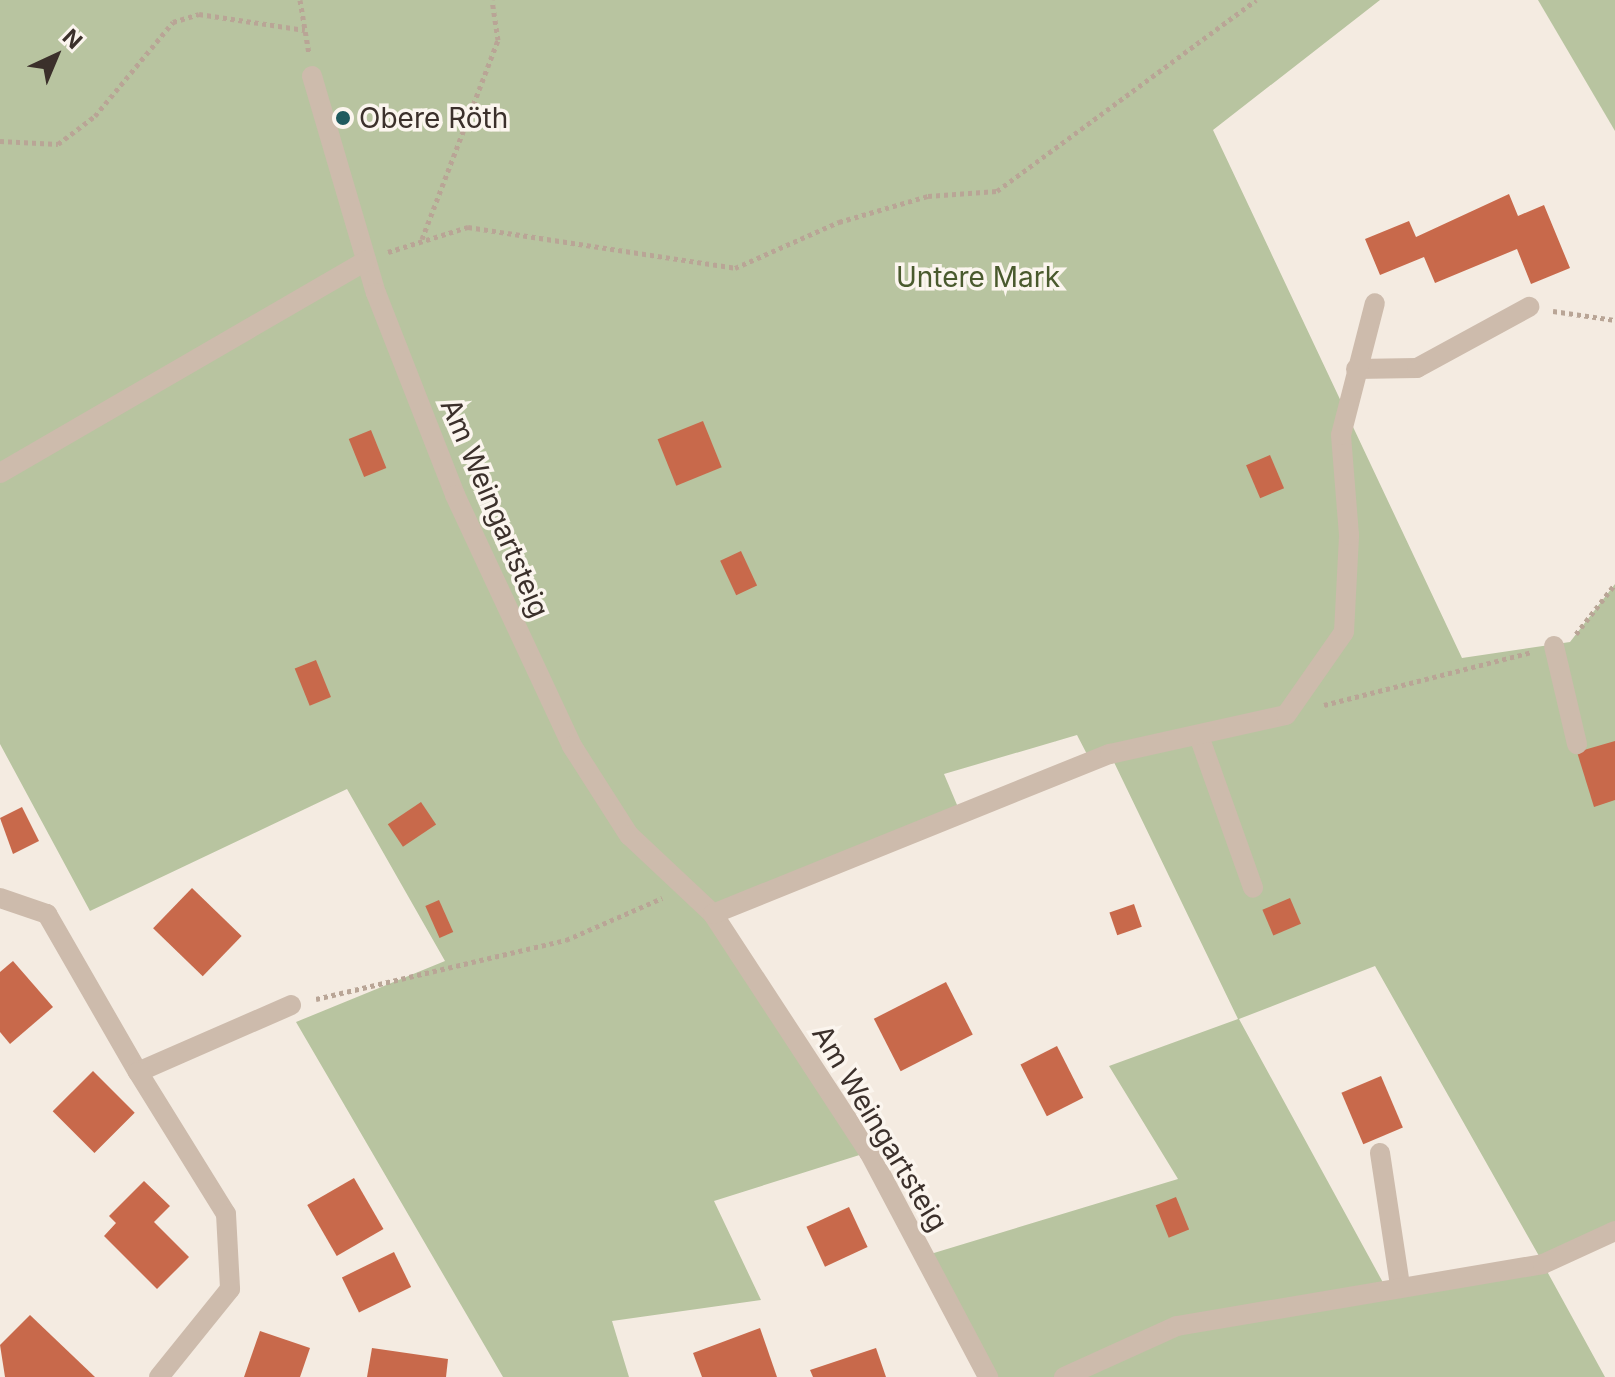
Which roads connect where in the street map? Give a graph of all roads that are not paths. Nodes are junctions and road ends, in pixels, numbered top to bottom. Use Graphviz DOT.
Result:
graph roads {
  1 [pos="312,76"];
  2 [pos="366,261"];
  3 [pos="1375,303"];
  4 [pos="1529,307"];
  5 [pos="1356,369"];
  6 [pos="0,473"];
  7 [pos="1554,646"];
  8 [pos="1199,736"];
  9 [pos="1577,744"];
  10 [pos="1253,888"];
  11 [pos="0,898"];
  12 [pos="713,914"];
  13 [pos="291,1005"];
  14 [pos="138,1072"];
  15 [pos="1380,1153"];
  16 [pos="1615,1231"];
  17 [pos="1400,1286"];
  18 [pos="159,1377"];
  19 [pos="988,1377"];
  20 [pos="1064,1377"];
  1 -- 2 [label="street, Am Weingartsteig"];
  2 -- 6 [label="street"];
  2 -- 12 [label="street, Am Weingartsteig"];
  3 -- 5 [label="street"];
  4 -- 5 [label="street"];
  5 -- 8 [label="street"];
  7 -- 9 [label="street"];
  8 -- 10 [label="street"];
  8 -- 12 [label="street"];
  11 -- 14 [label="street"];
  12 -- 19 [label="street, Am Weingartsteig"];
  13 -- 14 [label="street"];
  14 -- 18 [label="street"];
  15 -- 17 [label="street"];
  16 -- 17 [label="street"];
  17 -- 20 [label="street"];
}
